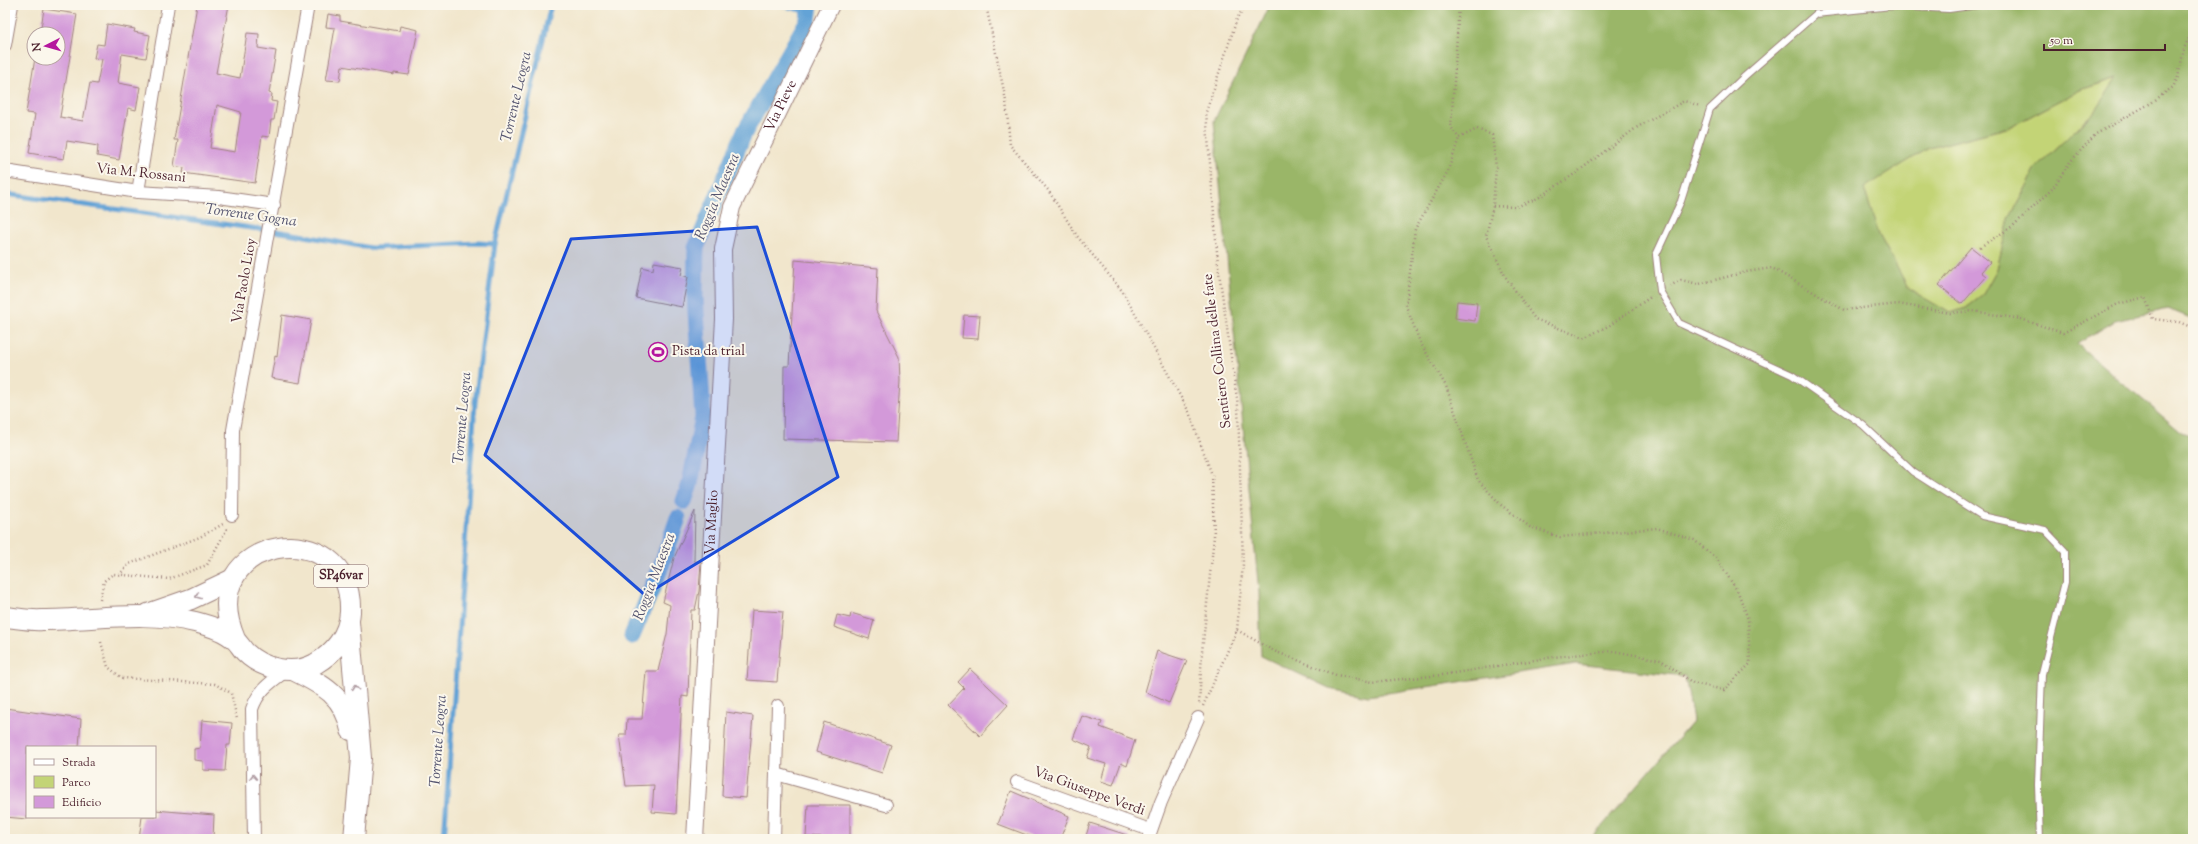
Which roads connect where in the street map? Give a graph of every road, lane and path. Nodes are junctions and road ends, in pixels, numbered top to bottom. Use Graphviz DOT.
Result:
graph roads {
  1 [pos="12,5"];
  2 [pos="168,5"];
  3 [pos="308,5"];
  4 [pos="831,5"];
  5 [pos="986,5"];
  6 [pos="1245,5"];
  7 [pos="1458,5"];
  8 [pos="1978,5"];
  9 [pos="2193,28"];
  10 [pos="5,45"];
  11 [pos="1710,109"];
  12 [pos="1459,138"];
  13 [pos="5,171"];
  14 [pos="138,192"];
  15 [pos="274,205"];
  16 [pos="1493,206"];
  17 [pos="732,207"];
  18 [pos="1980,247"];
  19 [pos="1660,291"];
  20 [pos="2193,328"];
  21 [pos="232,515"];
  22 [pos="119,575"];
  23 [pos="233,579"];
  24 [pos="100,594"];
  25 [pos="144,615"];
  26 [pos="5,617"];
  27 [pos="349,620"];
  28 [pos="41,621"];
  29 [pos="5,630"];
  30 [pos="1237,630"];
  31 [pos="235,639"];
  32 [pos="101,642"];
  33 [pos="290,670"];
  34 [pos="778,706"];
  35 [pos="1198,718"];
  36 [pos="237,725"];
  37 [pos="776,774"];
  38 [pos="1017,782"];
  39 [pos="356,796"];
  40 [pos="886,805"];
  41 [pos="1149,835"];
  42 [pos="254,839"];
  43 [pos="354,839"];
  44 [pos="696,839"];
  45 [pos="774,839"];
  46 [pos="2040,839"];
  1 -- 10 [label="street"];
  2 -- 14 [label="street"];
  3 -- 15 [label="street, Via Paolo Lioy"];
  4 -- 17 [label="street, Via Pieve"];
  5 -- 35 [label="path"];
  6 -- 30 [label="path, Sentiero Collina delle fate"];
  7 -- 12 [label="path"];
  8 -- 11 [label="lane"];
  9 -- 18 [label="path"];
  11 -- 16 [label="path"];
  11 -- 19 [label="lane"];
  12 -- 16 [label="path"];
  12 -- 30 [label="path"];
  13 -- 14 [label="street, Via M. Rossani"];
  14 -- 15 [label="street, Via M. Rossani"];
  15 -- 21 [label="street, Via Paolo Lioy"];
  16 -- 19 [label="path"];
  17 -- 44 [label="street, Via Maglio"];
  19 -- 20 [label="path"];
  19 -- 46 [label="lane"];
  21 -- 22 [label="path"];
  21 -- 22 [label="path"];
  22 -- 24 [label="path"];
  23 -- 25 [label="main road, SP46var, one-way"];
  23 -- 27 [label="main road, SP46var"];
  23 -- 31 [label="main road, SP46var"];
  25 -- 28 [label="main road, SP46var"];
  25 -- 31 [label="main road, SP46var"];
  26 -- 28 [label="main road, SP46var"];
  27 -- 33 [label="main road, SP46var"];
  39 -- 27 [label="main road, SP46var, one-way"];
  28 -- 29 [label="main road, SP46var"];
  30 -- 35 [label="path, Sentiero Collina delle fate"];
  31 -- 33 [label="main road, SP46var"];
  32 -- 36 [label="path"];
  33 -- 39 [label="main road, SP46var"];
  42 -- 33 [label="street, one-way"];
  34 -- 37 [label="street"];
  35 -- 41 [label="street, Via Giuseppe Verdi"];
  37 -- 40 [label="street"];
  37 -- 45 [label="street"];
  38 -- 41 [label="street, Via Giuseppe Verdi"];
  39 -- 43 [label="main road, SP46var"];
}
